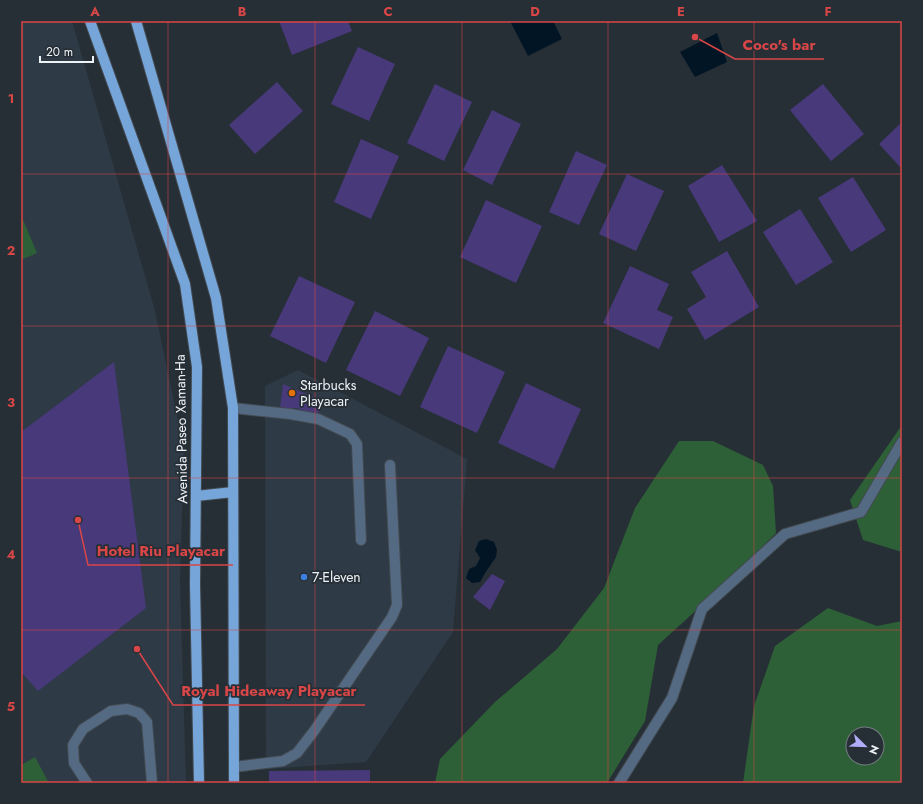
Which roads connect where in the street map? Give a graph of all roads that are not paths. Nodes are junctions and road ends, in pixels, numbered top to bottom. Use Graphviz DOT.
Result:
graph roads {
  1 [pos="90,21"];
  2 [pos="136,21"];
  3 [pos="232,408"];
  4 [pos="902,442"];
  5 [pos="390,466"];
  6 [pos="233,492"];
  7 [pos="196,496"];
  8 [pos="361,540"];
  9 [pos="234,767"];
  10 [pos="87,783"];
  11 [pos="152,783"];
  12 [pos="199,783"];
  13 [pos="234,783"];
  14 [pos="619,783"];
  1 -- 7 [label="main road, Avenida Paseo Xaman-Ha"];
  2 -- 3 [label="main road"];
  3 -- 6 [label="main road"];
  3 -- 8 [label="lane"];
  4 -- 14 [label="lane"];
  5 -- 9 [label="lane"];
  6 -- 7 [label="main road"];
  6 -- 9 [label="main road"];
  7 -- 12 [label="main road, Avenida Paseo Xaman-Ha"];
  9 -- 13 [label="main road"];
  10 -- 11 [label="lane"];
}
